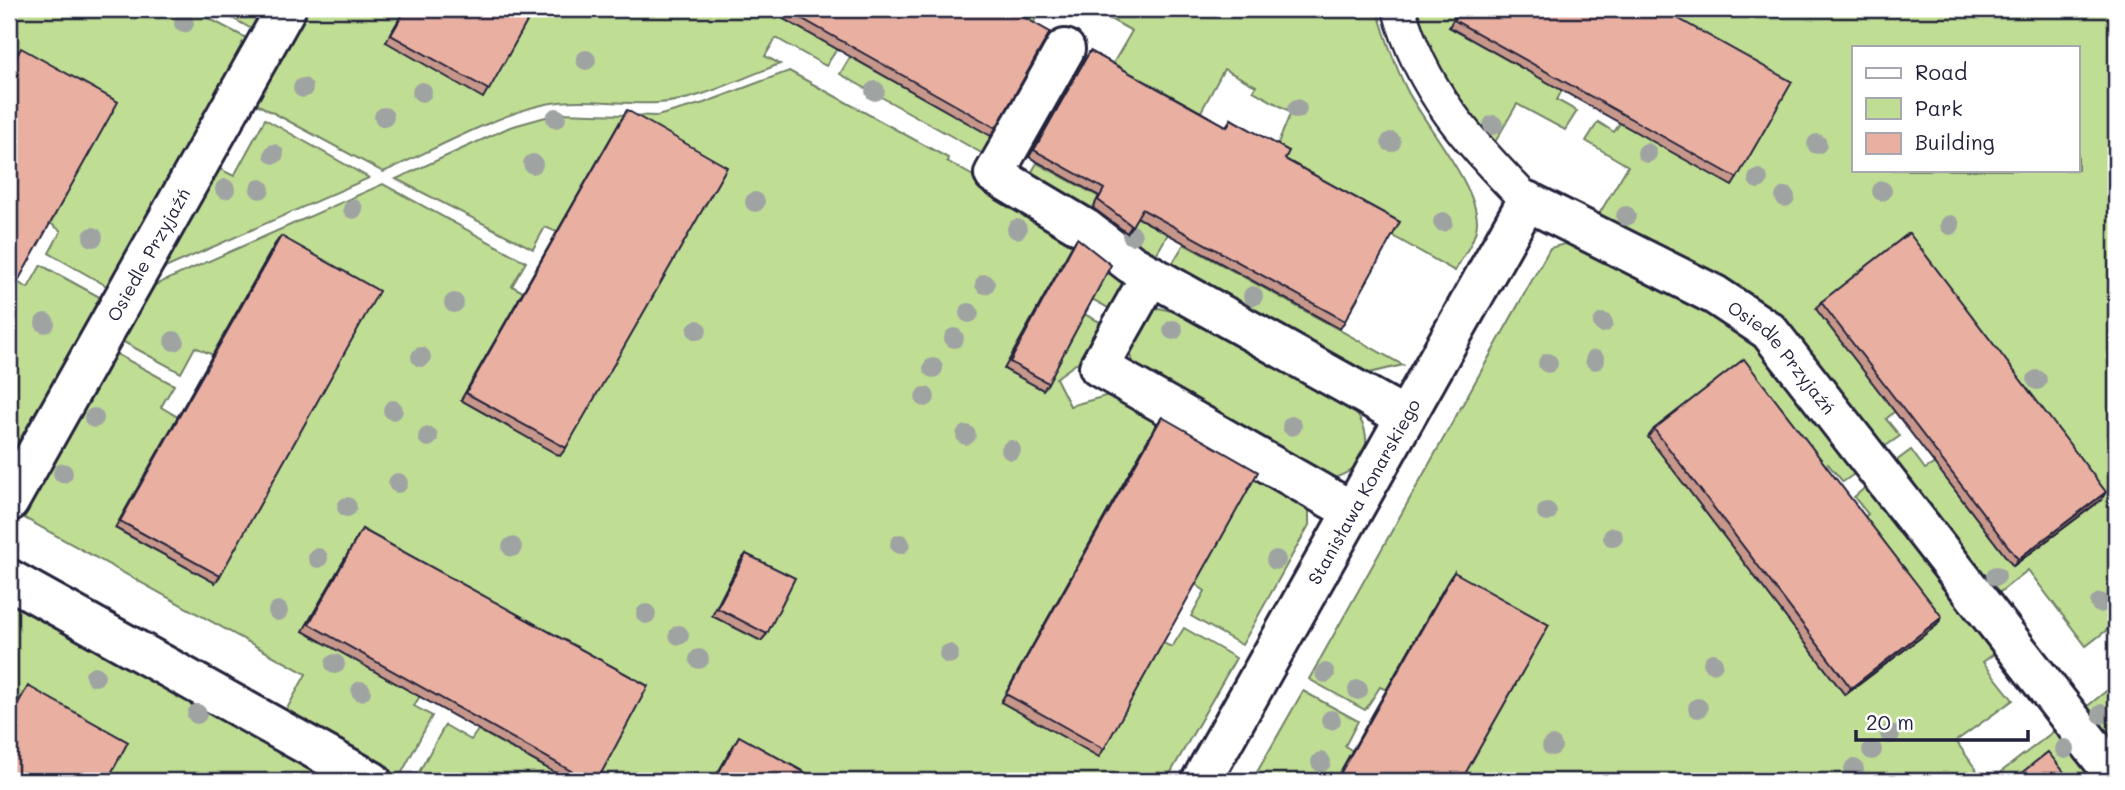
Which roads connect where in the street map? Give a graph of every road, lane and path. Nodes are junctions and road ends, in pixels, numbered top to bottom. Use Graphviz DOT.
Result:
graph roads {
  1 [pos="286,9"];
  2 [pos="1399,9"];
  3 [pos="1065,49"];
  4 [pos="1527,201"];
  5 [pos="1151,275"];
  6 [pos="1405,417"];
  7 [pos="9,502"];
  8 [pos="1352,511"];
  9 [pos="9,579"];
  10 [pos="2116,777"];
  11 [pos="372,781"];
  12 [pos="1201,781"];
  1 -- 7 [label="street, Osiedle Przyjaźń"];
  2 -- 4 [label="lane, Osiedle Przyjaźń"];
  3 -- 5 [label="street"];
  4 -- 6 [label="street, Stanisława Konarskiego"];
  4 -- 10 [label="street, Osiedle Przyjaźń"];
  5 -- 6 [label="street"];
  5 -- 8 [label="street"];
  6 -- 8 [label="street, Stanisława Konarskiego"];
  8 -- 12 [label="street, Stanisława Konarskiego"];
  9 -- 11 [label="street"];
}
